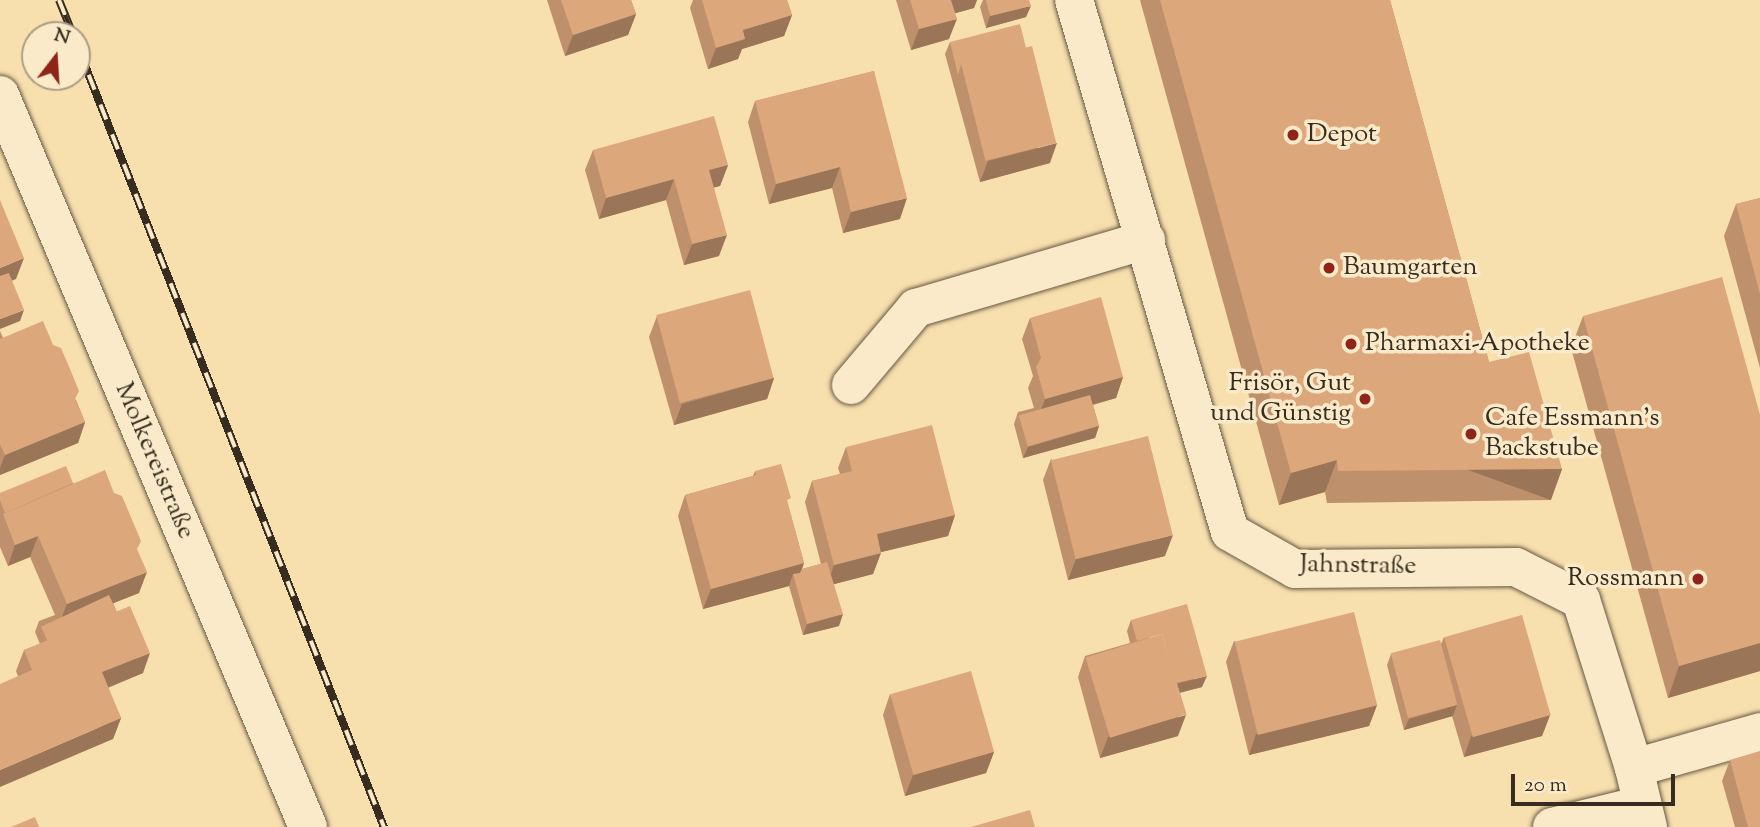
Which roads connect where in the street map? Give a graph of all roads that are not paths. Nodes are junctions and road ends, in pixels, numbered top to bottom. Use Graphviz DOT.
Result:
graph roads {
  1 [pos="1074,0"];
  2 [pos="0,95"];
  3 [pos="1146,240"];
  4 [pos="850,385"];
  5 [pos="1760,732"];
  6 [pos="1634,768"];
  7 [pos="1645,816"];
  8 [pos="308,827"];
  9 [pos="1552,827"];
  1 -- 3 [label="street, Jahnstraße"];
  2 -- 8 [label="street, Molkereistraße"];
  3 -- 4 [label="street"];
  3 -- 6 [label="street, Jahnstraße"];
  5 -- 6 [label="street"];
  6 -- 7 [label="street"];
  7 -- 9 [label="street"];
}
